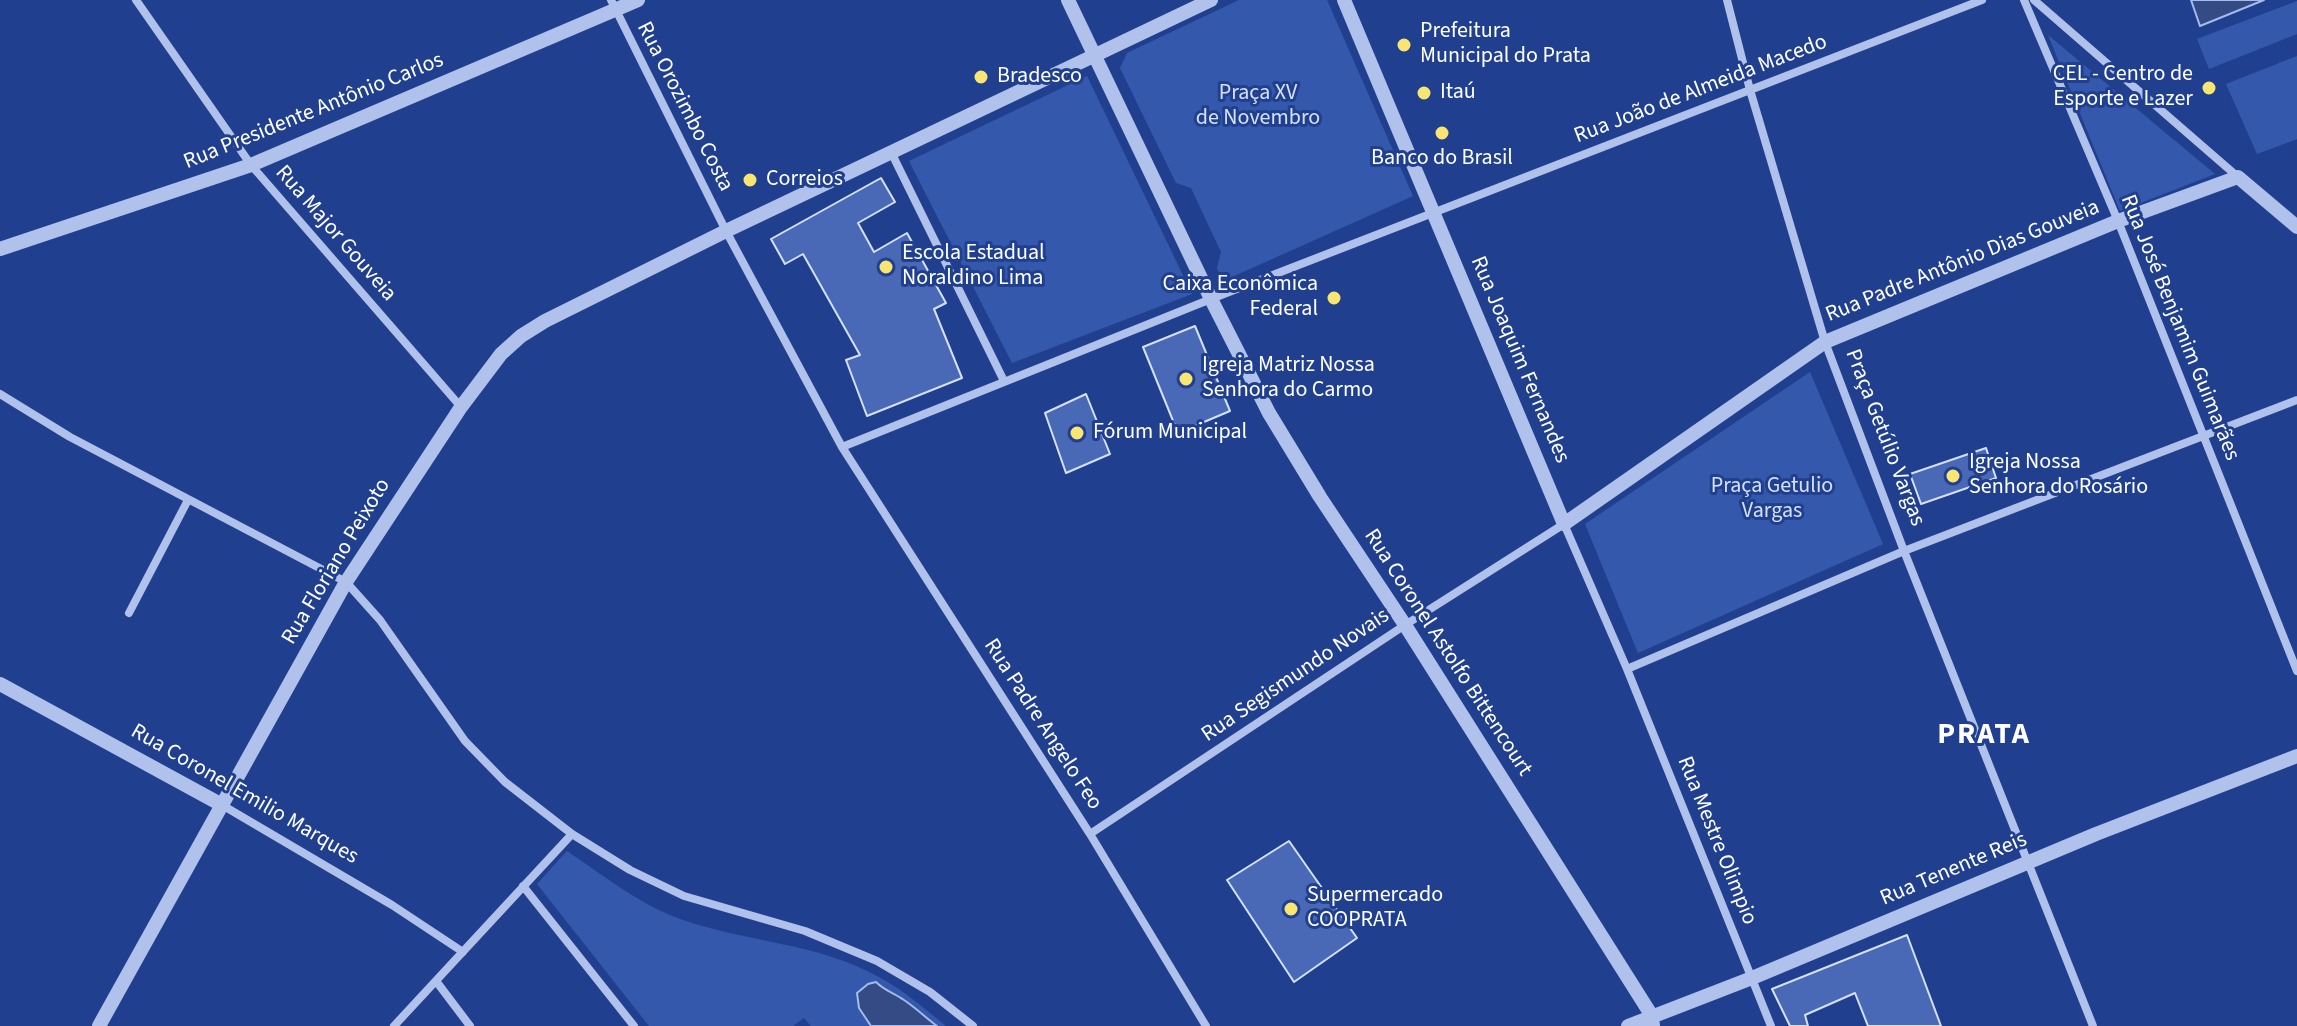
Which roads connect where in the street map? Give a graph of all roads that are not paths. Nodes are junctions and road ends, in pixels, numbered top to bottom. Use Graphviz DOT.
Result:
graph roads {
  1 [pos="136,0"];
  2 [pos="638,0"];
  3 [pos="1068,0"];
  4 [pos="1211,0"];
  5 [pos="1344,0"];
  6 [pos="1727,0"];
  7 [pos="1982,0"];
  8 [pos="2024,0"];
  9 [pos="2034,0"];
  10 [pos="613,5"];
  11 [pos="1094,55"];
  12 [pos="1750,90"];
  13 [pos="891,152"];
  14 [pos="251,165"];
  15 [pos="2238,177"];
  16 [pos="1434,214"];
  17 [pos="2118,221"];
  18 [pos="2297,227"];
  19 [pos="726,231"];
  20 [pos="0,249"];
  21 [pos="1211,299"];
  22 [pos="1825,342"];
  23 [pos="1004,381"];
  24 [pos="0,394"];
  25 [pos="2297,400"];
  26 [pos="461,407"];
  27 [pos="2203,436"];
  28 [pos="842,447"];
  29 [pos="188,500"];
  30 [pos="1564,524"];
  31 [pos="1904,551"];
  32 [pos="346,582"];
  33 [pos="129,613"];
  34 [pos="1405,625"];
  35 [pos="1627,669"];
  36 [pos="2297,671"];
  37 [pos="0,684"];
  38 [pos="2297,756"];
  39 [pos="222,805"];
  40 [pos="572,834"];
  41 [pos="1090,834"];
  42 [pos="2029,863"];
  43 [pos="523,886"];
  44 [pos="463,952"];
  45 [pos="1752,978"];
  46 [pos="436,981"];
  47 [pos="1652,1021"];
  48 [pos="99,1026"];
  49 [pos="394,1026"];
  50 [pos="470,1026"];
  51 [pos="634,1026"];
  52 [pos="973,1026"];
  53 [pos="1206,1026"];
  54 [pos="1628,1026"];
  55 [pos="1771,1026"];
  56 [pos="2093,1026"];
  1 -- 14 [label="street, Rua Major Gouveia"];
  2 -- 10 [label="street, Rua Presidente Antônio Carlos"];
  3 -- 11 [label="street"];
  4 -- 11 [label="street"];
  5 -- 16 [label="street"];
  6 -- 12 [label="street"];
  7 -- 12 [label="street, Rua João de Almeida Macedo"];
  8 -- 17 [label="street, Rua José Benjamim Guimarães"];
  9 -- 15 [label="street"];
  10 -- 14 [label="street, Rua Presidente Antônio Carlos"];
  10 -- 19 [label="street, Rua Orozimbo Costa"];
  11 -- 13 [label="street"];
  11 -- 21 [label="street"];
  12 -- 16 [label="street, Rua João de Almeida Macedo"];
  12 -- 22 [label="street"];
  13 -- 19 [label="street"];
  13 -- 23 [label="street"];
  14 -- 20 [label="street, Rua Presidente Antônio Carlos"];
  14 -- 26 [label="street, Rua Major Gouveia"];
  15 -- 17 [label="street, Rua Padre Antônio Dias Gouveia"];
  15 -- 18 [label="street"];
  16 -- 21 [label="street"];
  16 -- 30 [label="street, Rua Joaquim Fernandes"];
  17 -- 22 [label="street, Rua Padre Antônio Dias Gouveia"];
  17 -- 27 [label="street, Rua José Benjamim Guimarães"];
  19 -- 26 [label="street, Rua Floriano Peixoto"];
  19 -- 28 [label="street"];
  21 -- 23 [label="street"];
  21 -- 34 [label="street, Rua Coronel Astolfo Bittencourt"];
  22 -- 30 [label="street, Praça Getúlio Vargas"];
  22 -- 31 [label="street, Praça Getúlio Vargas"];
  23 -- 28 [label="street"];
  24 -- 29 [label="street"];
  25 -- 27 [label="street"];
  26 -- 32 [label="street, Rua Floriano Peixoto"];
  27 -- 31 [label="street"];
  27 -- 36 [label="street, Rua José Benjamim Guimarães"];
  28 -- 41 [label="street, Rua Padre Angelo Feo"];
  29 -- 32 [label="street"];
  29 -- 33 [label="street"];
  30 -- 34 [label="street, Rua Segismundo Novais"];
  30 -- 35 [label="street"];
  31 -- 35 [label="street, Praça Getúlio Vargas"];
  31 -- 42 [label="street"];
  32 -- 39 [label="street, Rua Floriano Peixoto"];
  32 -- 40 [label="street"];
  34 -- 41 [label="street, Rua Segismundo Novais"];
  34 -- 47 [label="street, Rua Coronel Astolfo Bittencourt"];
  35 -- 45 [label="street, Rua Mestre Olimpio"];
  37 -- 39 [label="street, Rua Coronel Emilio Marques"];
  38 -- 42 [label="street, Rua Tenente Reis"];
  39 -- 44 [label="street, Rua Coronel Emilio Marques"];
  39 -- 48 [label="street, Rua Floriano Peixoto"];
  40 -- 43 [label="street"];
  40 -- 52 [label="street"];
  41 -- 53 [label="street, Rua Padre Angelo Feo"];
  42 -- 45 [label="street, Rua Tenente Reis"];
  42 -- 56 [label="street"];
  43 -- 44 [label="street"];
  43 -- 51 [label="street"];
  44 -- 46 [label="street"];
  45 -- 47 [label="street, Rua Tenente Reis"];
  45 -- 55 [label="street, Rua Mestre Olimpio"];
  46 -- 49 [label="street"];
  46 -- 50 [label="street"];
  47 -- 54 [label="street, Rua Tenente Reis"];
}
